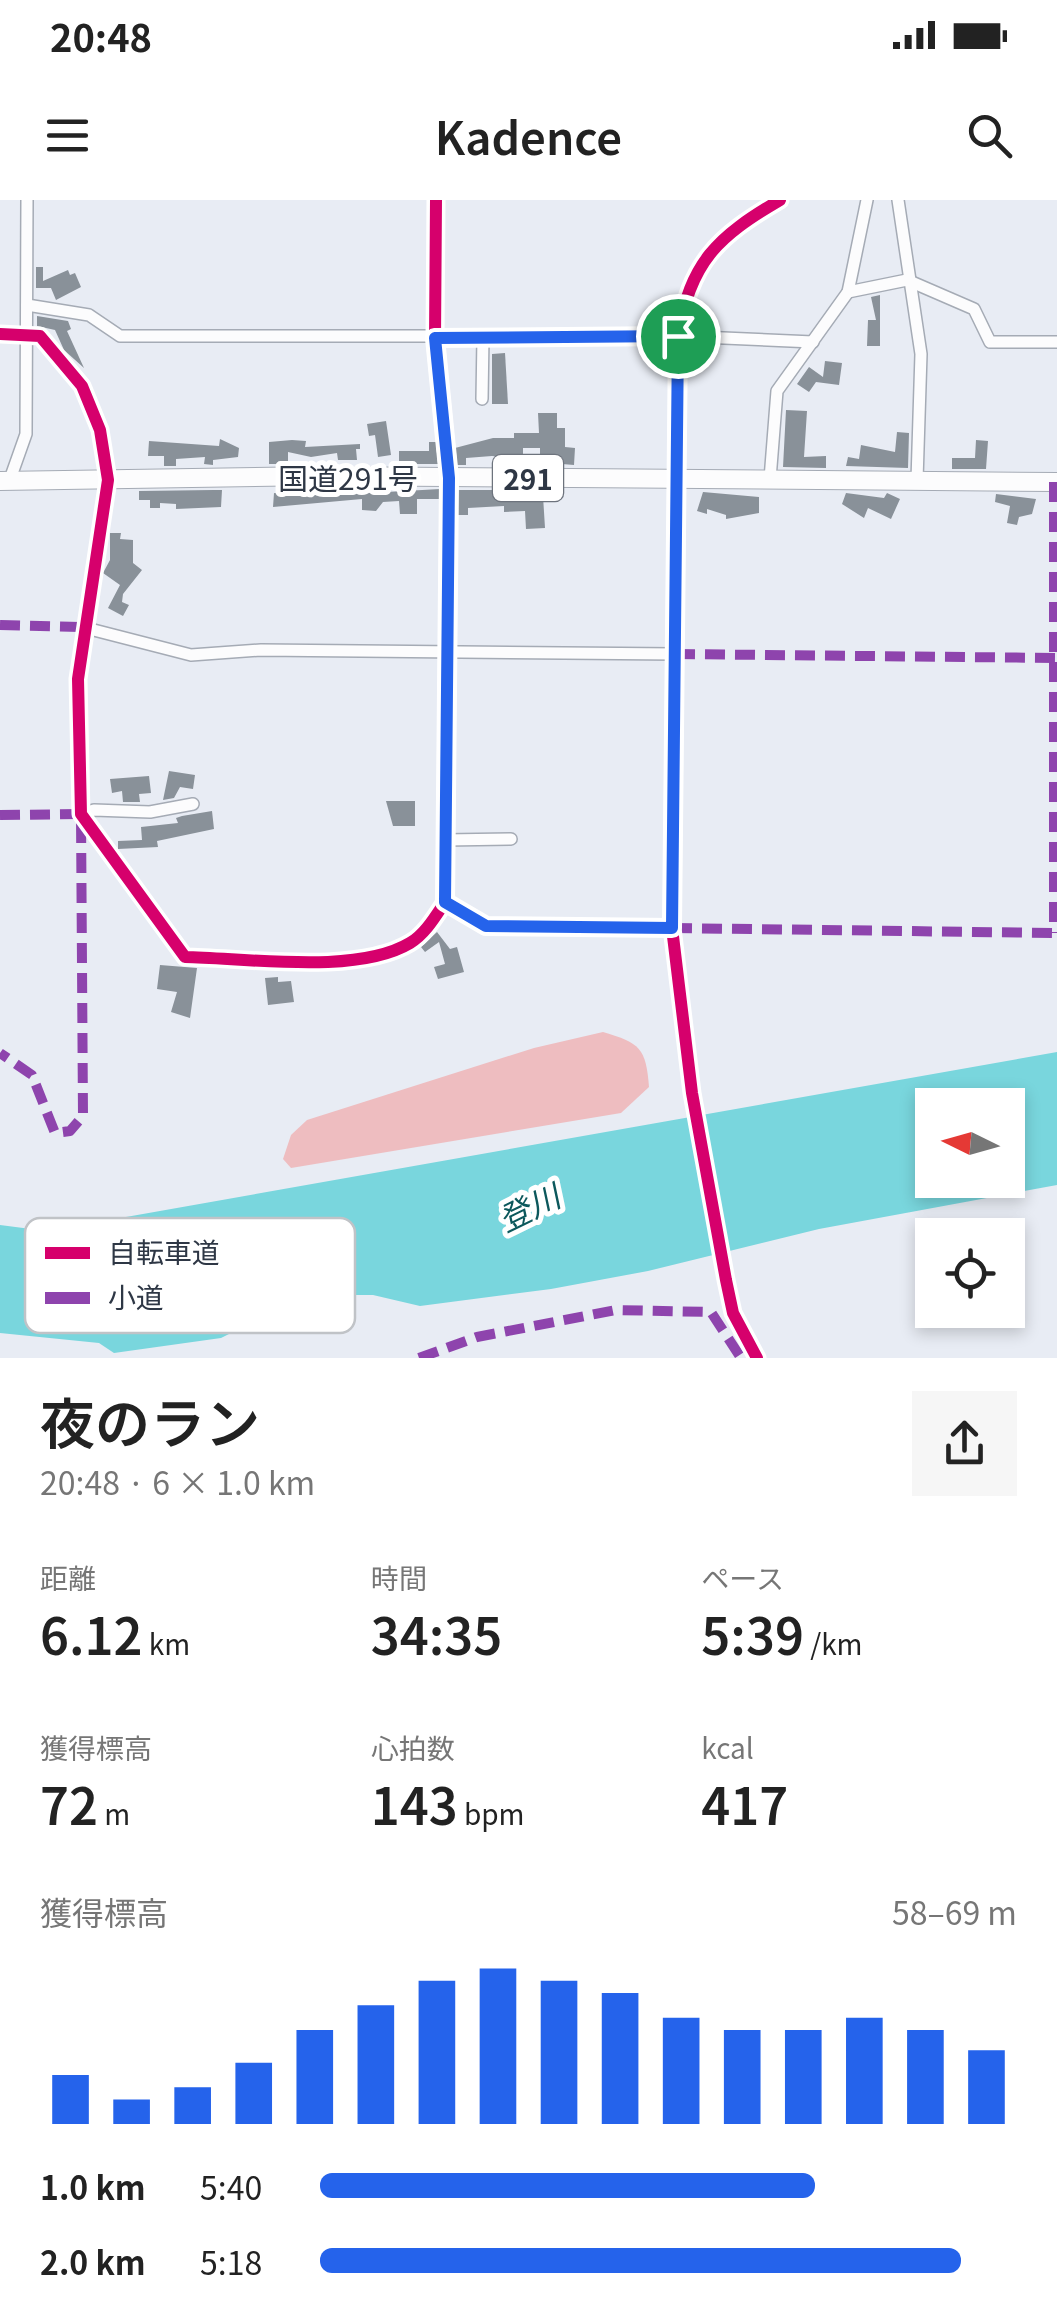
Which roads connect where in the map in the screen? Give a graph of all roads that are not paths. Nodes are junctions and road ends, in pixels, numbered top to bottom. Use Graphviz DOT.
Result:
graph roads {
  1 [pos="27,200"];
  2 [pos="436,200"];
  3 [pos="780,200"];
  4 [pos="867,200"];
  5 [pos="898,200"];
  6 [pos="907,280"];
  7 [pos="848,292"];
  8 [pos="27,305"];
  9 [pos="0,334"];
  10 [pos="27,334"];
  11 [pos="678,336"];
  12 [pos="482,337"];
  13 [pos="435,338"];
  14 [pos="813,342"];
  15 [pos="1057,342"];
  16 [pos="482,399"];
  17 [pos="677,477"];
  18 [pos="449,478"];
  19 [pos="770,479"];
  20 [pos="108,480"];
  21 [pos="917,480"];
  22 [pos="5,482"];
  23 [pos="1057,482"];
  24 [pos="82,626"];
  25 [pos="446,653"];
  26 [pos="675,654"];
  27 [pos="193,804"];
  28 [pos="82,814"];
  29 [pos="511,838"];
  30 [pos="445,840"];
  31 [pos="445,902"];
  32 [pos="672,928"];
  33 [pos="758,1358"];
  1 -- 8 [label="street"];
  2 -- 13 [label="street"];
  3 -- 11 [label="street"];
  4 -- 7 [label="street"];
  5 -- 6 [label="street"];
  6 -- 7 [label="street"];
  6 -- 15 [label="street"];
  6 -- 21 [label="street"];
  7 -- 14 [label="street"];
  8 -- 10 [label="street"];
  8 -- 13 [label="street"];
  9 -- 10 [label="street"];
  10 -- 20 [label="street"];
  10 -- 22 [label="street"];
  11 -- 12 [label="street"];
  11 -- 14 [label="street"];
  11 -- 17 [label="street"];
  12 -- 13 [label="street"];
  12 -- 16 [label="street"];
  13 -- 18 [label="street"];
  14 -- 19 [label="street"];
  17 -- 18 [label="highway, 国道291号 / 291"];
  17 -- 19 [label="highway, 国道291号 / 291"];
  17 -- 26 [label="street"];
  18 -- 20 [label="highway, 国道291号 / 291"];
  18 -- 25 [label="street"];
  19 -- 21 [label="highway, 国道291号 / 291"];
  20 -- 22 [label="highway, 国道291号 / 291"];
  20 -- 24 [label="street"];
  21 -- 23 [label="highway, 国道291号 / 291"];
  24 -- 25 [label="street"];
  24 -- 28 [label="street"];
  25 -- 26 [label="street"];
  25 -- 30 [label="street"];
  26 -- 32 [label="street"];
  27 -- 28 [label="street"];
  28 -- 31 [label="street"];
  29 -- 30 [label="street"];
  30 -- 31 [label="street"];
  31 -- 32 [label="street"];
  32 -- 33 [label="street"];
}
